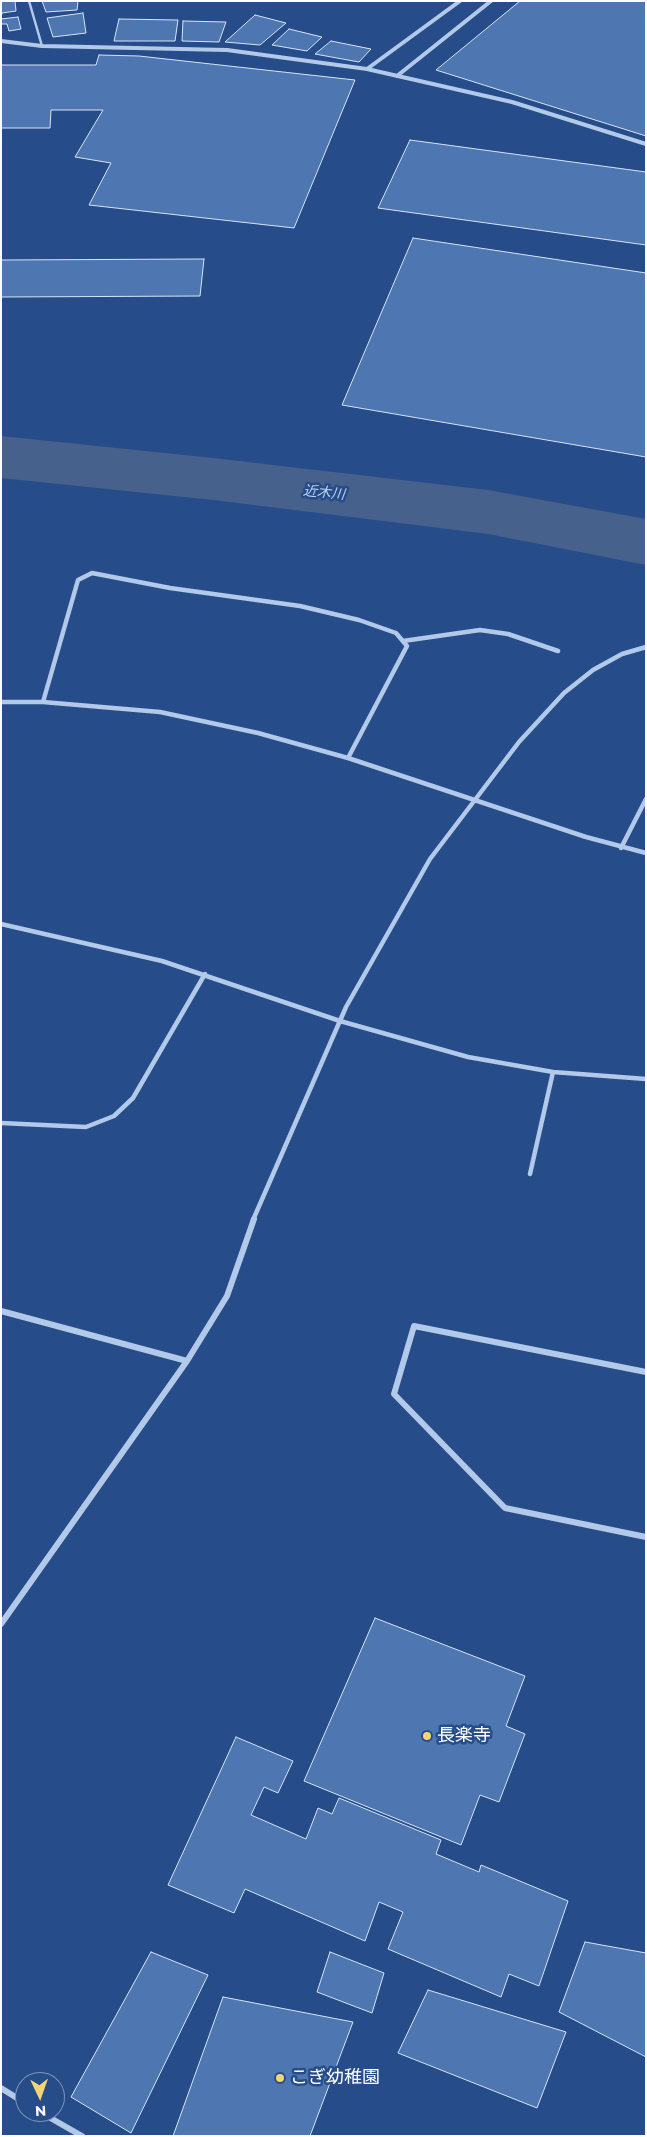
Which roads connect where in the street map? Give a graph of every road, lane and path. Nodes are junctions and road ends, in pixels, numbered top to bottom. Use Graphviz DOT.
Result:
graph roads {
  1 [pos="29,1"];
  2 [pos="460,1"];
  3 [pos="491,1"];
  4 [pos="1,41"];
  5 [pos="42,46"];
  6 [pos="367,69"];
  7 [pos="398,76"];
  8 [pos="646,144"];
  9 [pos="403,641"];
  10 [pos="646,647"];
  11 [pos="558,651"];
  12 [pos="1,702"];
  13 [pos="43,702"];
  14 [pos="348,758"];
  15 [pos="475,799"];
  16 [pos="646,799"];
  17 [pos="621,848"];
  18 [pos="646,852"];
  19 [pos="1,924"];
  20 [pos="205,974"];
  21 [pos="340,1021"];
  22 [pos="554,1072"];
  23 [pos="646,1079"];
  24 [pos="1,1123"];
  25 [pos="530,1174"];
  26 [pos="1,1311"];
  27 [pos="187,1361"];
  28 [pos="646,1372"];
  29 [pos="646,1537"];
  30 [pos="1,1624"];
  31 [pos="1,2088"];
  32 [pos="15,2097"];
  33 [pos="58,2122"];
  34 [pos="82,2136"];
  1 -- 5 [label="lane"];
  2 -- 6 [label="street"];
  3 -- 7 [label="street"];
  4 -- 5 [label="street"];
  5 -- 6 [label="street"];
  6 -- 7 [label="street"];
  7 -- 8 [label="street"];
  9 -- 11 [label="street"];
  9 -- 13 [label="street"];
  9 -- 14 [label="street"];
  10 -- 15 [label="street"];
  12 -- 13 [label="street"];
  13 -- 14 [label="street"];
  14 -- 15 [label="street"];
  15 -- 17 [label="street"];
  15 -- 21 [label="street"];
  16 -- 17 [label="street"];
  17 -- 18 [label="street"];
  19 -- 20 [label="street"];
  20 -- 21 [label="street"];
  20 -- 24 [label="street"];
  21 -- 22 [label="street"];
  21 -- 27 [label="street"];
  22 -- 23 [label="street"];
  22 -- 25 [label="street"];
  26 -- 27 [label="street"];
  27 -- 30 [label="street"];
  28 -- 29 [label="street"];
  31 -- 32 [label="street"];
  33 -- 34 [label="street"];
}
